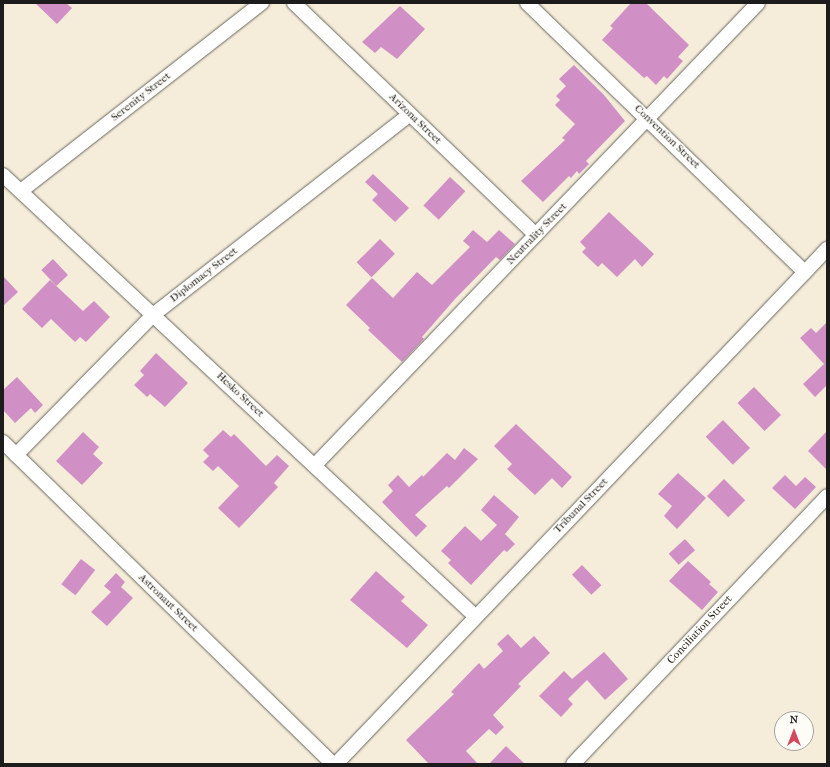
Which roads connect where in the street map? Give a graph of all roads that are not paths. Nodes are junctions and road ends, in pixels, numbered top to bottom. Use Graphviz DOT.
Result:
graph roads {
  1 [pos="262,3"];
  2 [pos="294,3"];
  3 [pos="527,3"];
  4 [pos="758,3"];
  5 [pos="410,114"];
  6 [pos="648,118"];
  7 [pos="3,175"];
  8 [pos="21,191"];
  9 [pos="536,235"];
  10 [pos="827,249"];
  11 [pos="805,272"];
  12 [pos="153,315"];
  13 [pos="3,442"];
  14 [pos="16,455"];
  15 [pos="315,465"];
  16 [pos="827,496"];
  17 [pos="476,617"];
  18 [pos="334,764"];
  19 [pos="573,764"];
  1 -- 8 [label="street, Serenity Street"];
  2 -- 5 [label="street, Arizona Street"];
  3 -- 6 [label="street, Convention Street"];
  4 -- 6 [label="street, Neutrality Street"];
  5 -- 9 [label="street, Arizona Street"];
  5 -- 12 [label="street, Diplomacy Street"];
  6 -- 9 [label="street, Neutrality Street"];
  6 -- 11 [label="street, Convention Street"];
  7 -- 8 [label="street, Hesko Street"];
  8 -- 12 [label="street, Hesko Street"];
  9 -- 15 [label="street, Neutrality Street"];
  10 -- 11 [label="street, Tribunal Street"];
  11 -- 17 [label="street, Tribunal Street"];
  12 -- 14 [label="street, Diplomacy Street"];
  12 -- 15 [label="street, Hesko Street"];
  13 -- 14 [label="street, Astronaut Street"];
  14 -- 18 [label="street, Astronaut Street"];
  15 -- 17 [label="street, Hesko Street"];
  16 -- 19 [label="street, Conciliation Street"];
  17 -- 18 [label="street, Tribunal Street"];
}
